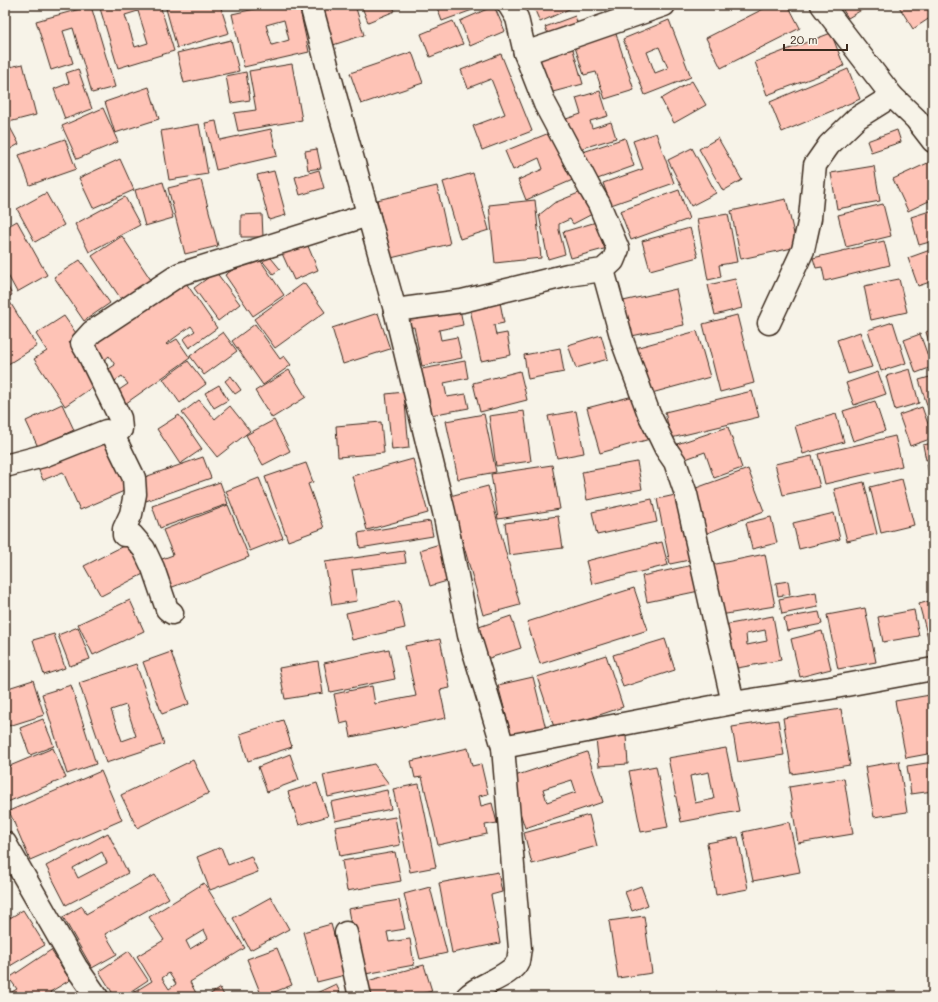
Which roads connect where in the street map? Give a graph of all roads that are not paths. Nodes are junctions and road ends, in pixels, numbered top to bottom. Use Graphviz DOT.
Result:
graph roads {
  1 [pos="311,5"];
  2 [pos="509,5"];
  3 [pos="664,5"];
  4 [pos="822,5"];
  5 [pos="525,53"];
  6 [pos="892,96"];
  7 [pos="924,116"];
  8 [pos="933,141"];
  9 [pos="368,215"];
  10 [pos="603,270"];
  11 [pos="395,310"];
  12 [pos="769,323"];
  13 [pos="114,437"];
  14 [pos="5,466"];
  15 [pos="172,613"];
  16 [pos="933,669"];
  17 [pos="733,703"];
  18 [pos="503,747"];
  19 [pos="5,843"];
  20 [pos="346,933"];
  21 [pos="97,997"];
  22 [pos="360,997"];
  23 [pos="467,997"];
  1 -- 9 [label="street"];
  2 -- 5 [label="street"];
  3 -- 5 [label="street"];
  4 -- 6 [label="street"];
  5 -- 10 [label="street"];
  6 -- 7 [label="street"];
  6 -- 12 [label="street"];
  7 -- 8 [label="street"];
  9 -- 11 [label="street"];
  9 -- 13 [label="street"];
  10 -- 11 [label="street"];
  10 -- 17 [label="street"];
  11 -- 18 [label="street"];
  13 -- 14 [label="street"];
  13 -- 15 [label="street"];
  16 -- 17 [label="street"];
  17 -- 18 [label="street"];
  18 -- 23 [label="street"];
  19 -- 21 [label="street"];
  20 -- 22 [label="street"];
}
